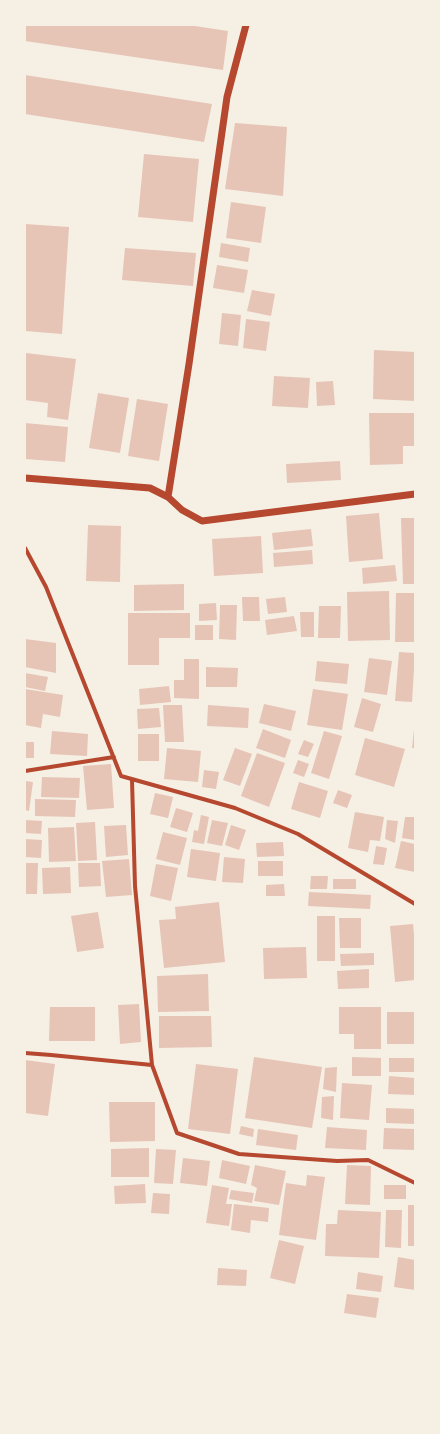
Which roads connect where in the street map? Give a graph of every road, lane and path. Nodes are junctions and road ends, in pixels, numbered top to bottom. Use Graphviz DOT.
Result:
graph roads {
  1 [pos="246,25"];
  2 [pos="25,478"];
  3 [pos="415,494"];
  4 [pos="168,496"];
  5 [pos="25,548"];
  6 [pos="114,758"];
  7 [pos="25,771"];
  8 [pos="132,780"];
  9 [pos="415,904"];
  10 [pos="25,1053"];
  11 [pos="152,1065"];
  12 [pos="415,1183"];
  1 -- 4 [label="street"];
  2 -- 4 [label="street"];
  3 -- 4 [label="street"];
  5 -- 6 [label="street"];
  6 -- 7 [label="street"];
  6 -- 8 [label="street"];
  8 -- 9 [label="street"];
  8 -- 11 [label="street"];
  10 -- 11 [label="street"];
  11 -- 12 [label="street"];
}
